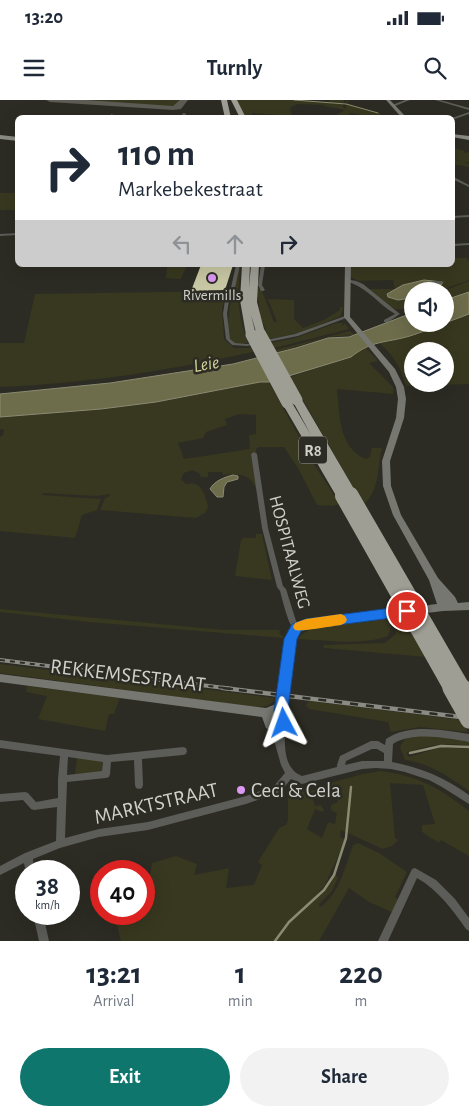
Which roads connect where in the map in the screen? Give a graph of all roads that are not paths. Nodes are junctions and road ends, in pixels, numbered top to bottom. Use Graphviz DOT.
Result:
graph roads {
  1 [pos="220,100"];
  2 [pos="224,100"];
  3 [pos="232,100"];
  4 [pos="388,100"];
  5 [pos="408,100"];
  6 [pos="437,100"];
  7 [pos="394,106"];
  8 [pos="218,109"];
  9 [pos="469,109"];
  10 [pos="469,114"];
  11 [pos="227,115"];
  12 [pos="234,115"];
  13 [pos="241,115"];
  14 [pos="402,115"];
  15 [pos="455,118"];
  16 [pos="455,136"];
  17 [pos="0,137"];
  18 [pos="469,138"];
  19 [pos="15,139"];
  20 [pos="455,178"];
  21 [pos="462,182"];
  22 [pos="455,183"];
  23 [pos="469,186"];
  24 [pos="469,216"];
  25 [pos="455,217"];
  26 [pos="15,234"];
  27 [pos="0,235"];
  28 [pos="469,244"];
  29 [pos="455,245"];
  30 [pos="238,267"];
  31 [pos="246,267"];
  32 [pos="255,267"];
  33 [pos="262,267"];
  34 [pos="348,267"];
  35 [pos="347,280"];
  36 [pos="263,290"];
  37 [pos="347,317"];
  38 [pos="386,321"];
  39 [pos="255,334"];
  40 [pos="254,454"];
  41 [pos="346,495"];
  42 [pos="469,600"];
  43 [pos="450,605"];
  44 [pos="469,606"];
  45 [pos="297,628"];
  46 [pos="0,678"];
  47 [pos="469,698"];
  48 [pos="251,711"];
  49 [pos="469,720"];
  50 [pos="273,721"];
  51 [pos="469,738"];
  52 [pos="0,744"];
  53 [pos="388,750"];
  54 [pos="183,751"];
  55 [pos="64,753"];
  56 [pos="138,756"];
  57 [pos="108,759"];
  58 [pos="388,764"];
  59 [pos="342,770"];
  60 [pos="289,774"];
  61 [pos="62,779"];
  62 [pos="139,786"];
  63 [pos="0,798"];
  64 [pos="469,800"];
  65 [pos="62,802"];
  66 [pos="60,844"];
  67 [pos="28,856"];
  68 [pos="29,860"];
  69 [pos="0,871"];
  70 [pos="40,925"];
  71 [pos="469,926"];
  72 [pos="44,941"];
  73 [pos="383,941"];
  1 -- 8 [label="highway"];
  2 -- 11 [label="highway"];
  3 -- 12 [label="highway"];
  3 -- 13 [label="highway"];
  4 -- 7 [label="street"];
  5 -- 7 [label="street"];
  6 -- 9 [label="street"];
  7 -- 14 [label="street"];
  10 -- 15 [label="street"];
  16 -- 18 [label="main road"];
  17 -- 19 [label="main road"];
  20 -- 21 [label="street"];
  21 -- 22 [label="street"];
  21 -- 23 [label="street"];
  24 -- 25 [label="street"];
  26 -- 27 [label="street"];
  28 -- 29 [label="street"];
  30 -- 37 [label="street"];
  31 -- 39 [label="highway, R8"];
  32 -- 39 [label="highway, R8"];
  33 -- 36 [label="street"];
  34 -- 35 [label="street"];
  35 -- 37 [label="street"];
  35 -- 38 [label="street"];
  37 -- 43 [label="street"];
  39 -- 41 [label="highway, R8, bridge"];
  40 -- 45 [label="street, HOSPITAALWEG"];
  41 -- 47 [label="highway, R8, bridge"];
  41 -- 49 [label="highway, R8, bridge"];
  42 -- 43 [label="street"];
  43 -- 44 [label="street"];
  43 -- 45 [label="street"];
  45 -- 50 [label="street"];
  46 -- 48 [label="street, REKKEMSESTRAAT"];
  48 -- 50 [label="street, REKKEMSESTRAAT"];
  50 -- 60 [label="street"];
  51 -- 53 [label="street"];
  52 -- 55 [label="street"];
  53 -- 58 [label="street"];
  53 -- 59 [label="street"];
  54 -- 56 [label="street"];
  55 -- 57 [label="street"];
  55 -- 61 [label="street"];
  56 -- 57 [label="street"];
  56 -- 62 [label="street"];
  57 -- 61 [label="street"];
  58 -- 59 [label="street"];
  58 -- 64 [label="street"];
  59 -- 60 [label="street"];
  60 -- 66 [label="street, MARKTSTRAAT"];
  61 -- 65 [label="street"];
  63 -- 65 [label="street"];
  65 -- 66 [label="street"];
  66 -- 67 [label="street, MARKTSTRAAT"];
  67 -- 68 [label="street"];
  67 -- 69 [label="street, MARKTSTRAAT"];
  70 -- 72 [label="street"];
  71 -- 73 [label="street"];
}
